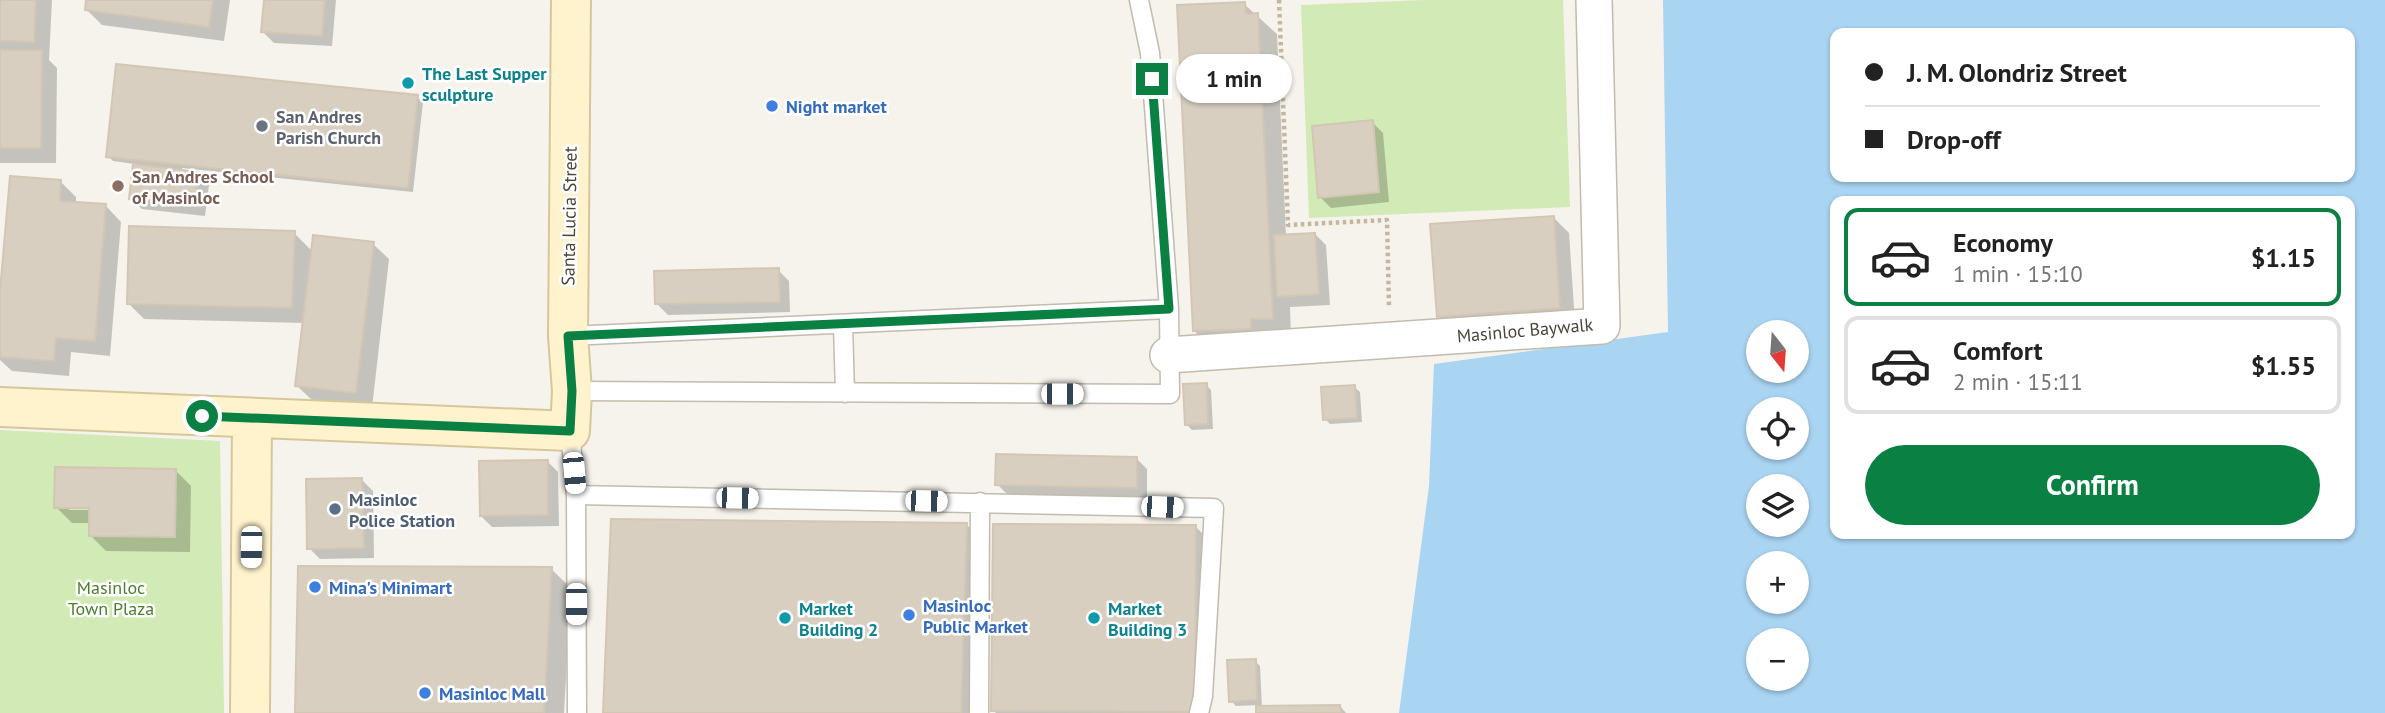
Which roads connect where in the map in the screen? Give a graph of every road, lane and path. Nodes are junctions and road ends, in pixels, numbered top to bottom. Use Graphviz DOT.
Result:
graph roads {
  1 [pos="571,0"];
  2 [pos="1139,0"];
  3 [pos="1279,0"];
  4 [pos="1594,0"];
  5 [pos="1169,309"];
  6 [pos="843,325"];
  7 [pos="568,336"];
  8 [pos="1390,340"];
  9 [pos="1168,355"];
  10 [pos="572,391"];
  11 [pos="845,393"];
  12 [pos="0,407"];
  13 [pos="252,419"];
  14 [pos="570,431"];
  15 [pos="576,495"];
  16 [pos="980,502"];
  17 [pos="250,713"];
  18 [pos="577,713"];
  19 [pos="979,713"];
  20 [pos="1199,713"];
  1 -- 7 [label="street, Santa Lucia Street"];
  2 -- 5 [label="lane"];
  3 -- 8 [label="path"];
  4 -- 8 [label="street, Masinloc Baywalk"];
  5 -- 6 [label="lane"];
  5 -- 9 [label="lane"];
  6 -- 7 [label="lane"];
  6 -- 11 [label="lane"];
  7 -- 10 [label="street, Santa Lucia Street"];
  8 -- 9 [label="street, Masinloc Baywalk"];
  9 -- 11 [label="lane"];
  10 -- 11 [label="lane"];
  10 -- 14 [label="street, Santa Lucia Street"];
  12 -- 13 [label="street"];
  13 -- 14 [label="street"];
  13 -- 17 [label="street"];
  14 -- 15 [label="lane"];
  15 -- 16 [label="lane"];
  15 -- 18 [label="lane"];
  16 -- 19 [label="lane"];
  16 -- 20 [label="lane"];
}
